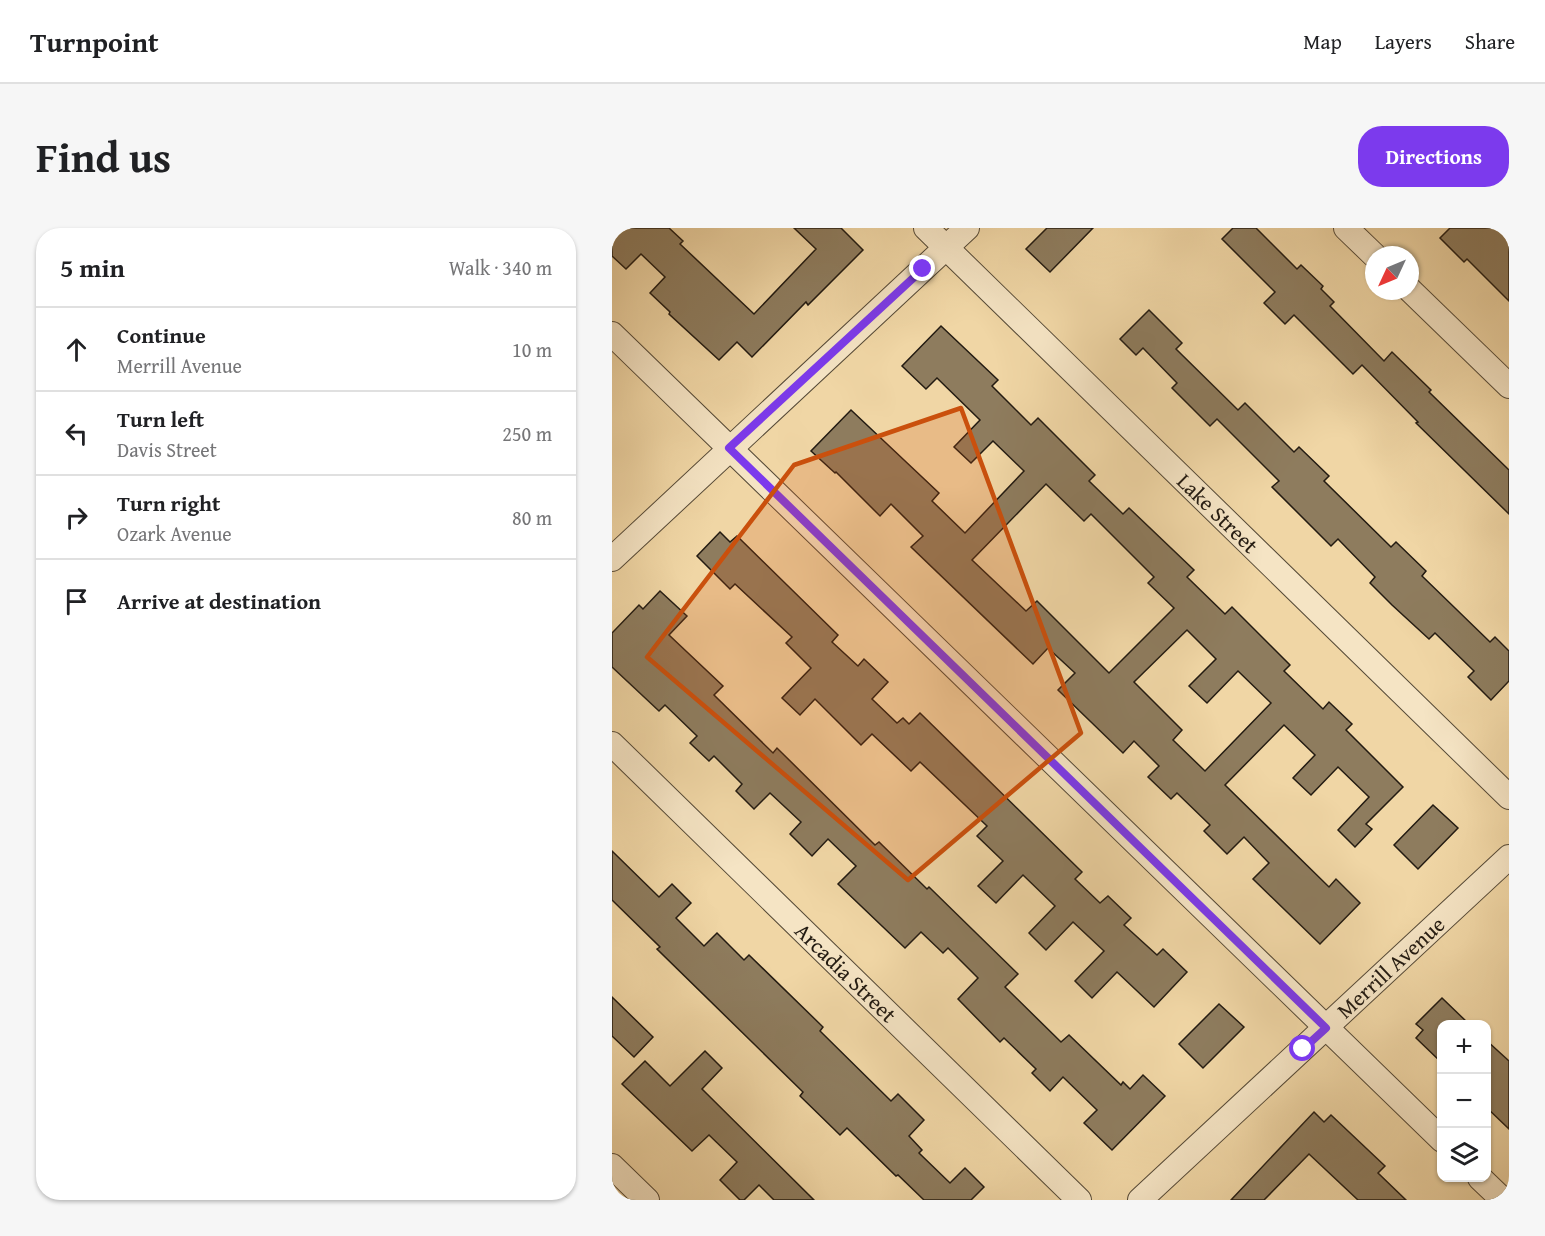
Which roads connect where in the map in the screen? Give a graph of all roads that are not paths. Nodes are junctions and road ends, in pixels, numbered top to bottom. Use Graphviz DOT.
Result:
graph roads {
  1 [pos="926,228"];
  2 [pos="967,228"];
  3 [pos="1346,228"];
  4 [pos="1365,246"];
  5 [pos="946,248"];
  6 [pos="1419,299"];
  7 [pos="612,334"];
  8 [pos="1509,386"];
  9 [pos="729,448"];
  10 [pos="612,558"];
  11 [pos="612,744"];
  12 [pos="1509,797"];
  13 [pos="1509,856"];
  14 [pos="1326,1028"];
  15 [pos="1437,1135"];
  16 [pos="612,1166"];
  17 [pos="1484,1182"];
  18 [pos="647,1200"];
  19 [pos="1079,1200"];
  20 [pos="1140,1200"];
  21 [pos="1503,1200"];
  1 -- 5 [label="street, Lake Street"];
  2 -- 5 [label="street"];
  3 -- 4 [label="street"];
  5 -- 9 [label="street"];
  5 -- 12 [label="street, Lake Street"];
  6 -- 8 [label="street"];
  7 -- 9 [label="street"];
  9 -- 10 [label="street"];
  9 -- 14 [label="street"];
  11 -- 19 [label="street, Arcadia Street"];
  13 -- 14 [label="street, Merrill Avenue"];
  14 -- 15 [label="street"];
  14 -- 20 [label="street, Merrill Avenue"];
  16 -- 18 [label="street"];
  17 -- 21 [label="street"];
}
